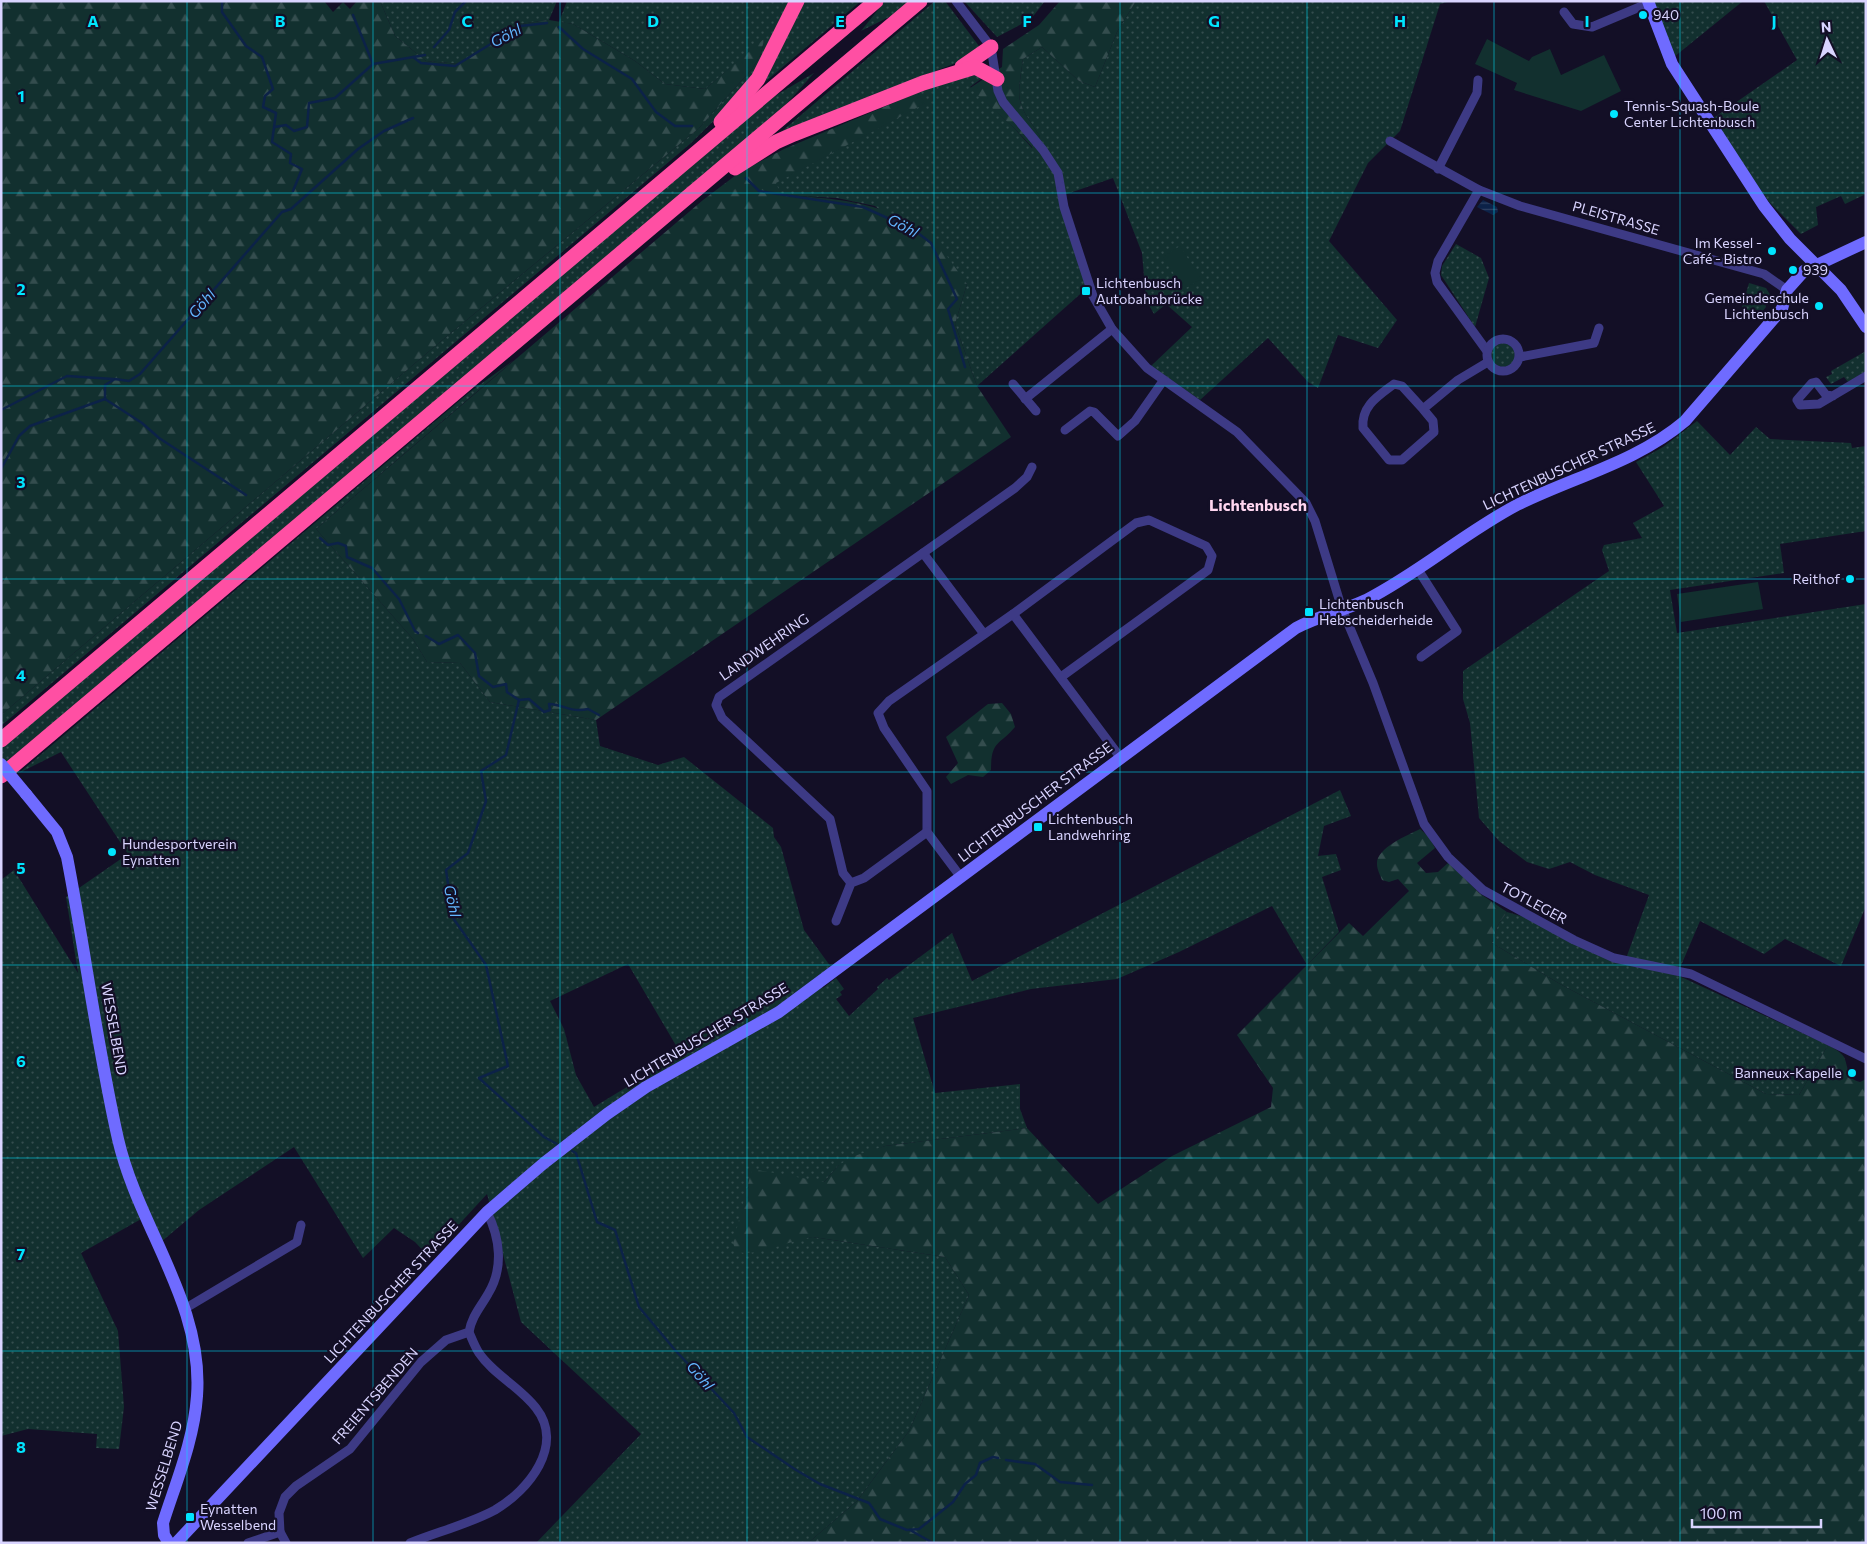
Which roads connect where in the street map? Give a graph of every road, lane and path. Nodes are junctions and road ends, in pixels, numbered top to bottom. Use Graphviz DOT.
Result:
graph roads {
  1 [pos="796,1"];
  2 [pos="876,1"];
  3 [pos="920,1"];
  4 [pos="956,1"];
  5 [pos="1648,2"];
  6 [pos="1564,12"];
  7 [pos="991,47"];
  8 [pos="947,74"];
  9 [pos="997,79"];
  10 [pos="1478,80"];
  11 [pos="710,141"];
  12 [pos="1390,141"];
  13 [pos="1438,169"];
  14 [pos="703,184"];
  15 [pos="1479,190"];
  16 [pos="1866,242"];
  17 [pos="1816,263"];
  18 [pos="1787,290"];
  19 [pos="1866,327"];
  20 [pos="1599,328"];
  21 [pos="1112,329"];
  22 [pos="1487,351"];
  23 [pos="1520,357"];
  24 [pos="1488,362"];
  25 [pos="1866,376"];
  26 [pos="1163,381"];
  27 [pos="1013,384"];
  28 [pos="1833,396"];
  29 [pos="1025,398"];
  30 [pos="1423,409"];
  31 [pos="1036,411"];
  32 [pos="1064,430"];
  33 [pos="1032,467"];
  34 [pos="923,553"];
  35 [pos="1417,568"];
  36 [pos="1342,609"];
  37 [pos="1013,614"];
  38 [pos="984,634"];
  39 [pos="1421,658"];
  40 [pos="1061,677"];
  41 [pos="1,740"];
  42 [pos="1120,757"];
  43 [pos="1,764"];
  44 [pos="1,776"];
  45 [pos="928,832"];
  46 [pos="960,876"];
  47 [pos="851,883"];
  48 [pos="836,920"];
  49 [pos="1866,1059"];
  50 [pos="487,1212"];
  51 [pos="301,1225"];
  52 [pos="186,1308"];
  53 [pos="469,1332"];
  54 [pos="280,1532"];
  55 [pos="169,1543"];
  56 [pos="176,1543"];
  57 [pos="248,1543"];
  58 [pos="286,1543"];
  59 [pos="410,1543"];
  1 -- 11 [label="highway"];
  2 -- 11 [label="highway"];
  3 -- 14 [label="highway"];
  4 -- 7 [label="street"];
  5 -- 6 [label="street"];
  5 -- 17 [label="street"];
  7 -- 8 [label="highway"];
  7 -- 9 [label="street, TOTLEGER"];
  8 -- 9 [label="highway"];
  8 -- 14 [label="highway"];
  9 -- 21 [label="street, TOTLEGER"];
  10 -- 13 [label="street"];
  11 -- 41 [label="highway"];
  12 -- 13 [label="street, PLEISTRASSE"];
  13 -- 15 [label="street, PLEISTRASSE"];
  14 -- 44 [label="highway"];
  15 -- 18 [label="street, PLEISTRASSE"];
  15 -- 22 [label="street"];
  16 -- 17 [label="street, LICHTENBUSCHER STRASSE"];
  17 -- 18 [label="street, LICHTENBUSCHER STRASSE"];
  17 -- 19 [label="street"];
  18 -- 35 [label="street, LICHTENBUSCHER STRASSE"];
  20 -- 23 [label="street"];
  21 -- 26 [label="street, TOTLEGER"];
  21 -- 29 [label="street"];
  22 -- 23 [label="street"];
  22 -- 24 [label="street"];
  23 -- 24 [label="street"];
  24 -- 30 [label="street"];
  25 -- 28 [label="street"];
  26 -- 32 [label="street"];
  26 -- 36 [label="street, TOTLEGER"];
  27 -- 29 [label="street"];
  29 -- 31 [label="street"];
  30 -- 30 [label="street"];
  33 -- 34 [label="street, LANDWEHRING"];
  34 -- 38 [label="street"];
  34 -- 47 [label="street, LANDWEHRING"];
  35 -- 36 [label="street, LICHTENBUSCHER STRASSE"];
  35 -- 39 [label="street"];
  36 -- 42 [label="street, LICHTENBUSCHER STRASSE"];
  36 -- 49 [label="street, TOTLEGER"];
  37 -- 38 [label="street"];
  37 -- 40 [label="street"];
  37 -- 40 [label="street"];
  38 -- 45 [label="street"];
  40 -- 42 [label="street"];
  42 -- 46 [label="street, LICHTENBUSCHER STRASSE"];
  43 -- 52 [label="street, WESSELBEND, bridge"];
  45 -- 46 [label="street"];
  45 -- 47 [label="street"];
  46 -- 50 [label="street, LICHTENBUSCHER STRASSE"];
  47 -- 48 [label="street"];
  50 -- 53 [label="street"];
  50 -- 56 [label="street, LICHTENBUSCHER STRASSE"];
  51 -- 52 [label="street"];
  52 -- 55 [label="street, WESSELBEND"];
  53 -- 54 [label="street, FREIENTSBENDEN"];
  53 -- 59 [label="street"];
  54 -- 57 [label="street"];
  54 -- 58 [label="street"];
}
